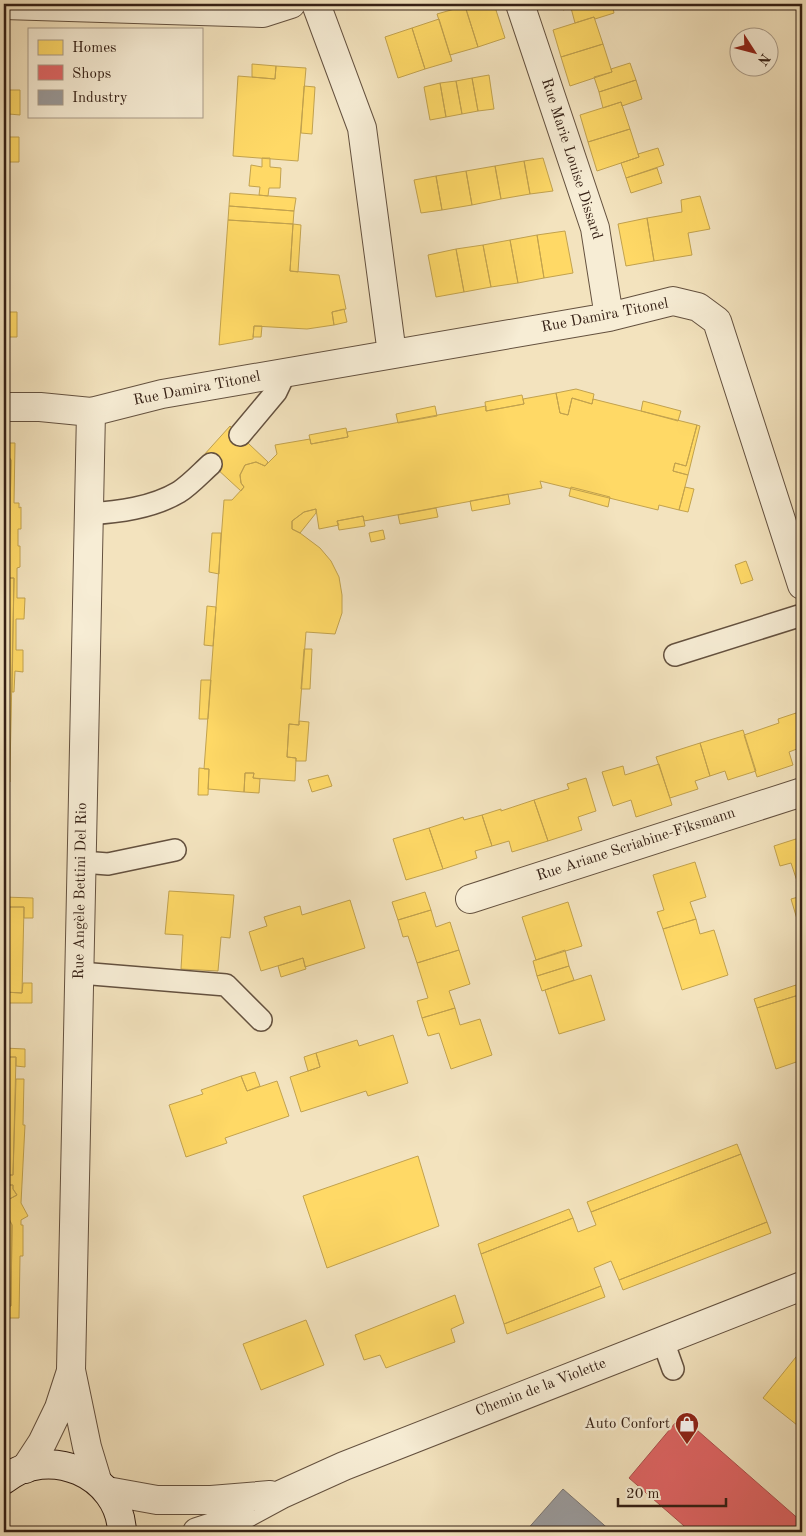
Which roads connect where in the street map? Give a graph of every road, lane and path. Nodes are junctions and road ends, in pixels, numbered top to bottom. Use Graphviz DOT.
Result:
graph roads {
  1 [pos="291,4"];
  2 [pos="316,4"];
  3 [pos="520,4"];
  4 [pos="4,6"];
  5 [pos="609,317"];
  6 [pos="392,354"];
  7 [pos="285,373"];
  8 [pos="4,407"];
  9 [pos="91,412"];
  10 [pos="240,435"];
  11 [pos="211,464"];
  12 [pos="88,514"];
  13 [pos="802,585"];
  14 [pos="802,615"];
  15 [pos="675,655"];
  16 [pos="802,792"];
  17 [pos="176,850"];
  18 [pos="82,862"];
  19 [pos="470,899"];
  20 [pos="80,973"];
  21 [pos="261,1020"];
  22 [pos="802,1286"];
  23 [pos="663,1341"];
  24 [pos="672,1369"];
  25 [pos="71,1370"];
  26 [pos="9,1476"];
  27 [pos="102,1486"];
  28 [pos="282,1494"];
  29 [pos="122,1532"];
  30 [pos="197,1532"];
  1 -- 4 [label="street"];
  2 -- 6 [label="street"];
  3 -- 5 [label="street, Rue Marie Louise Dissard"];
  5 -- 6 [label="street, Rue Damira Titonel"];
  5 -- 13 [label="street, Rue Damira Titonel"];
  6 -- 7 [label="street, Rue Damira Titonel"];
  7 -- 9 [label="street, Rue Damira Titonel"];
  7 -- 10 [label="lane"];
  8 -- 9 [label="street, Rue Damira Titonel"];
  9 -- 12 [label="street, Rue Angèle Bettini Del Rio"];
  11 -- 12 [label="lane"];
  12 -- 18 [label="street, Rue Angèle Bettini Del Rio"];
  14 -- 15 [label="lane"];
  16 -- 19 [label="street, Rue Ariane Scriabine-Fiksmann"];
  17 -- 18 [label="lane"];
  18 -- 20 [label="street, Rue Angèle Bettini Del Rio"];
  20 -- 21 [label="lane"];
  20 -- 25 [label="street, Rue Angèle Bettini Del Rio"];
  22 -- 23 [label="street, Chemin de la Violette"];
  23 -- 24 [label="lane"];
  23 -- 28 [label="street, Chemin de la Violette"];
  25 -- 26 [label="street, Rue Angèle Bettini Del Rio"];
  25 -- 27 [label="street, Rue Angèle Bettini Del Rio"];
  26 -- 27 [label="street, Chemin de la Violette"];
  27 -- 28 [label="street, Chemin de la Violette"];
  27 -- 29 [label="street, Rue Angèle Bettini Del Rio"];
  28 -- 30 [label="street, Chemin de la Violette"];
}
